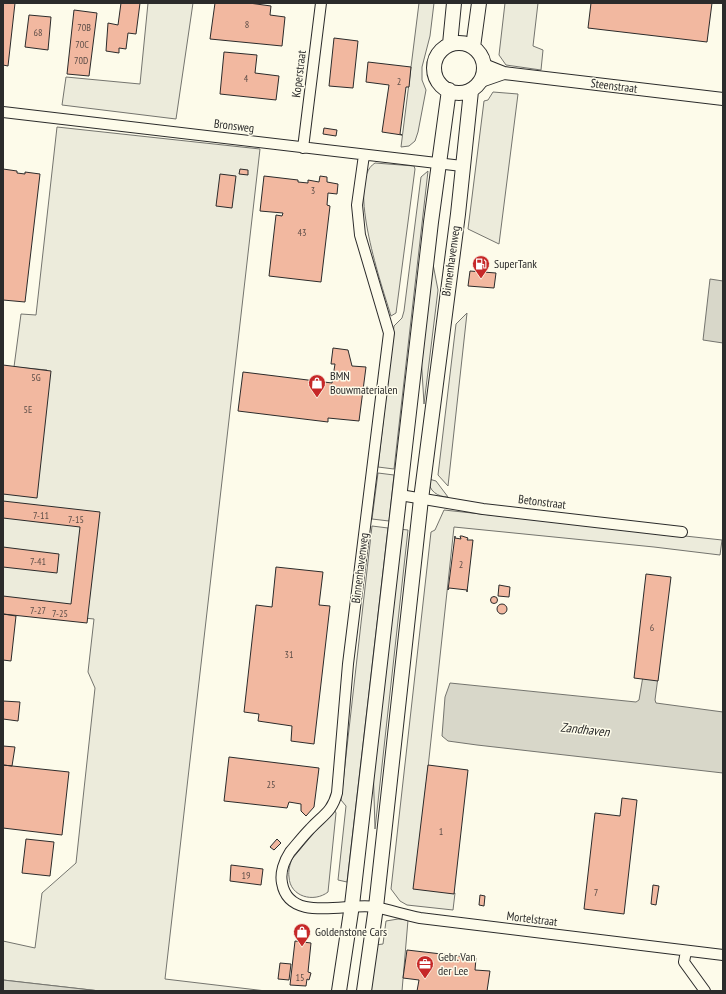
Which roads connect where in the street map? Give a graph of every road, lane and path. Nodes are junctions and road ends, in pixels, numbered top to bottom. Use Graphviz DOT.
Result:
graph roads {
  1 [pos="321,3"];
  2 [pos="454,3"];
  3 [pos="478,3"];
  4 [pos="450,44"];
  5 [pos="473,47"];
  6 [pos="484,65"];
  7 [pos="504,73"];
  8 [pos="476,86"];
  9 [pos="449,90"];
  10 [pos="723,99"];
  11 [pos="3,112"];
  12 [pos="303,148"];
  13 [pos="364,155"];
  14 [pos="438,163"];
  15 [pos="462,166"];
  16 [pos="400,496"];
  17 [pos="421,499"];
  18 [pos="682,532"];
  19 [pos="352,905"];
  20 [pos="376,907"];
  21 [pos="686,951"];
  22 [pos="723,955"];
  23 [pos="339,991"];
  24 [pos="364,991"];
  25 [pos="705,991"];
  1 -- 12 [label="street, Koperstraat"];
  2 -- 4 [label="main road"];
  3 -- 5 [label="main road"];
  4 -- 5 [label="main road"];
  4 -- 9 [label="main road"];
  5 -- 6 [label="main road"];
  6 -- 7 [label="street, Steenstraat"];
  6 -- 8 [label="main road"];
  7 -- 8 [label="street, Steenstraat"];
  7 -- 10 [label="street, Steenstraat"];
  8 -- 9 [label="main road"];
  8 -- 15 [label="main road, Binnenhavenweg"];
  9 -- 14 [label="main road, Binnenhavenweg"];
  11 -- 12 [label="street, Bronsweg"];
  12 -- 13 [label="street, Bronsweg"];
  13 -- 14 [label="street, Bronsweg"];
  13 -- 19 [label="street, Binnenhavenweg"];
  14 -- 15 [label="street, Bronsweg"];
  14 -- 16 [label="main road, Binnenhavenweg"];
  15 -- 17 [label="main road, Binnenhavenweg"];
  16 -- 17 [label="street, Betonstraat"];
  16 -- 19 [label="main road, Binnenhavenweg"];
  17 -- 18 [label="street, Betonstraat"];
  17 -- 20 [label="main road, Binnenhavenweg"];
  19 -- 20 [label="street, Binnenhavenweg"];
  19 -- 23 [label="main road, Binnenhavenweg"];
  20 -- 21 [label="street, Mortelstraat"];
  20 -- 24 [label="main road, Binnenhavenweg"];
  21 -- 22 [label="street, Mortelstraat"];
  21 -- 25 [label="street"];
}
